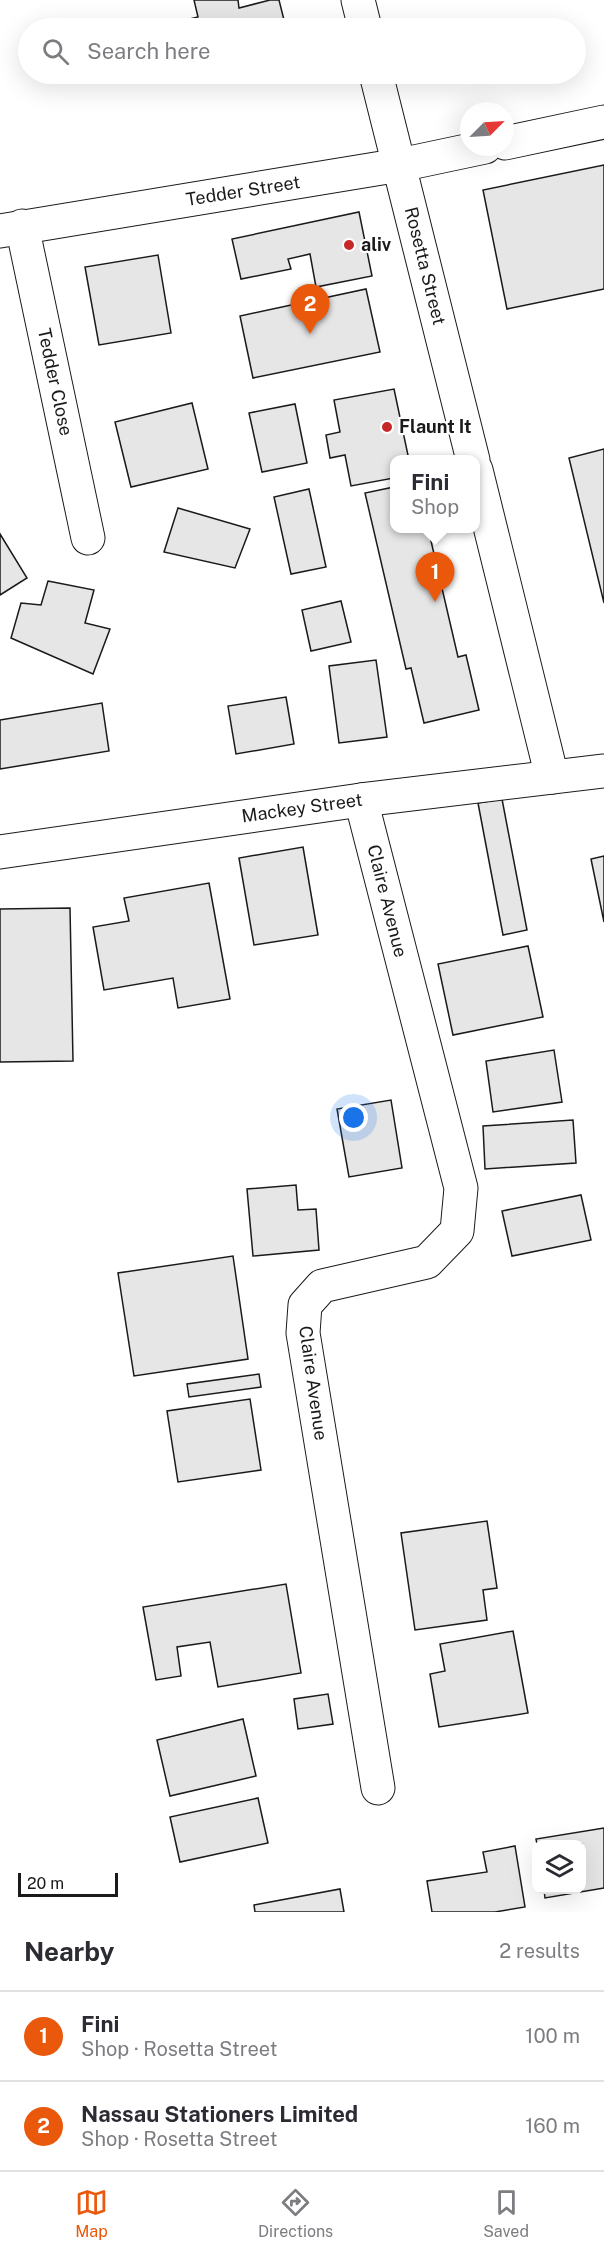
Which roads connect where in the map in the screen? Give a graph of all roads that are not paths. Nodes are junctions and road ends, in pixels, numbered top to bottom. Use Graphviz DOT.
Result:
graph roads {
  1 [pos="358,0"];
  2 [pos="362,18"];
  3 [pos="379,84"];
  4 [pos="604,122"];
  5 [pos="514,141"];
  6 [pos="460,152"];
  7 [pos="400,165"];
  8 [pos="11,229"];
  9 [pos="472,455"];
  10 [pos="480,486"];
  11 [pos="88,538"];
  12 [pos="604,771"];
  13 [pos="552,777"];
  14 [pos="361,800"];
  15 [pos="0,852"];
  16 [pos="378,1788"];
  1 -- 2 [label="street"];
  3 -- 7 [label="street, Rosetta Street"];
  4 -- 5 [label="street"];
  6 -- 7 [label="street, Tedder Street"];
  7 -- 8 [label="street, Tedder Street"];
  7 -- 9 [label="street, Rosetta Street"];
  8 -- 11 [label="street, Tedder Close"];
  10 -- 13 [label="street"];
  12 -- 13 [label="street, Mackey Street"];
  13 -- 14 [label="street, Mackey Street"];
  14 -- 15 [label="street, Mackey Street"];
  14 -- 16 [label="street, Claire Avenue"];
}
